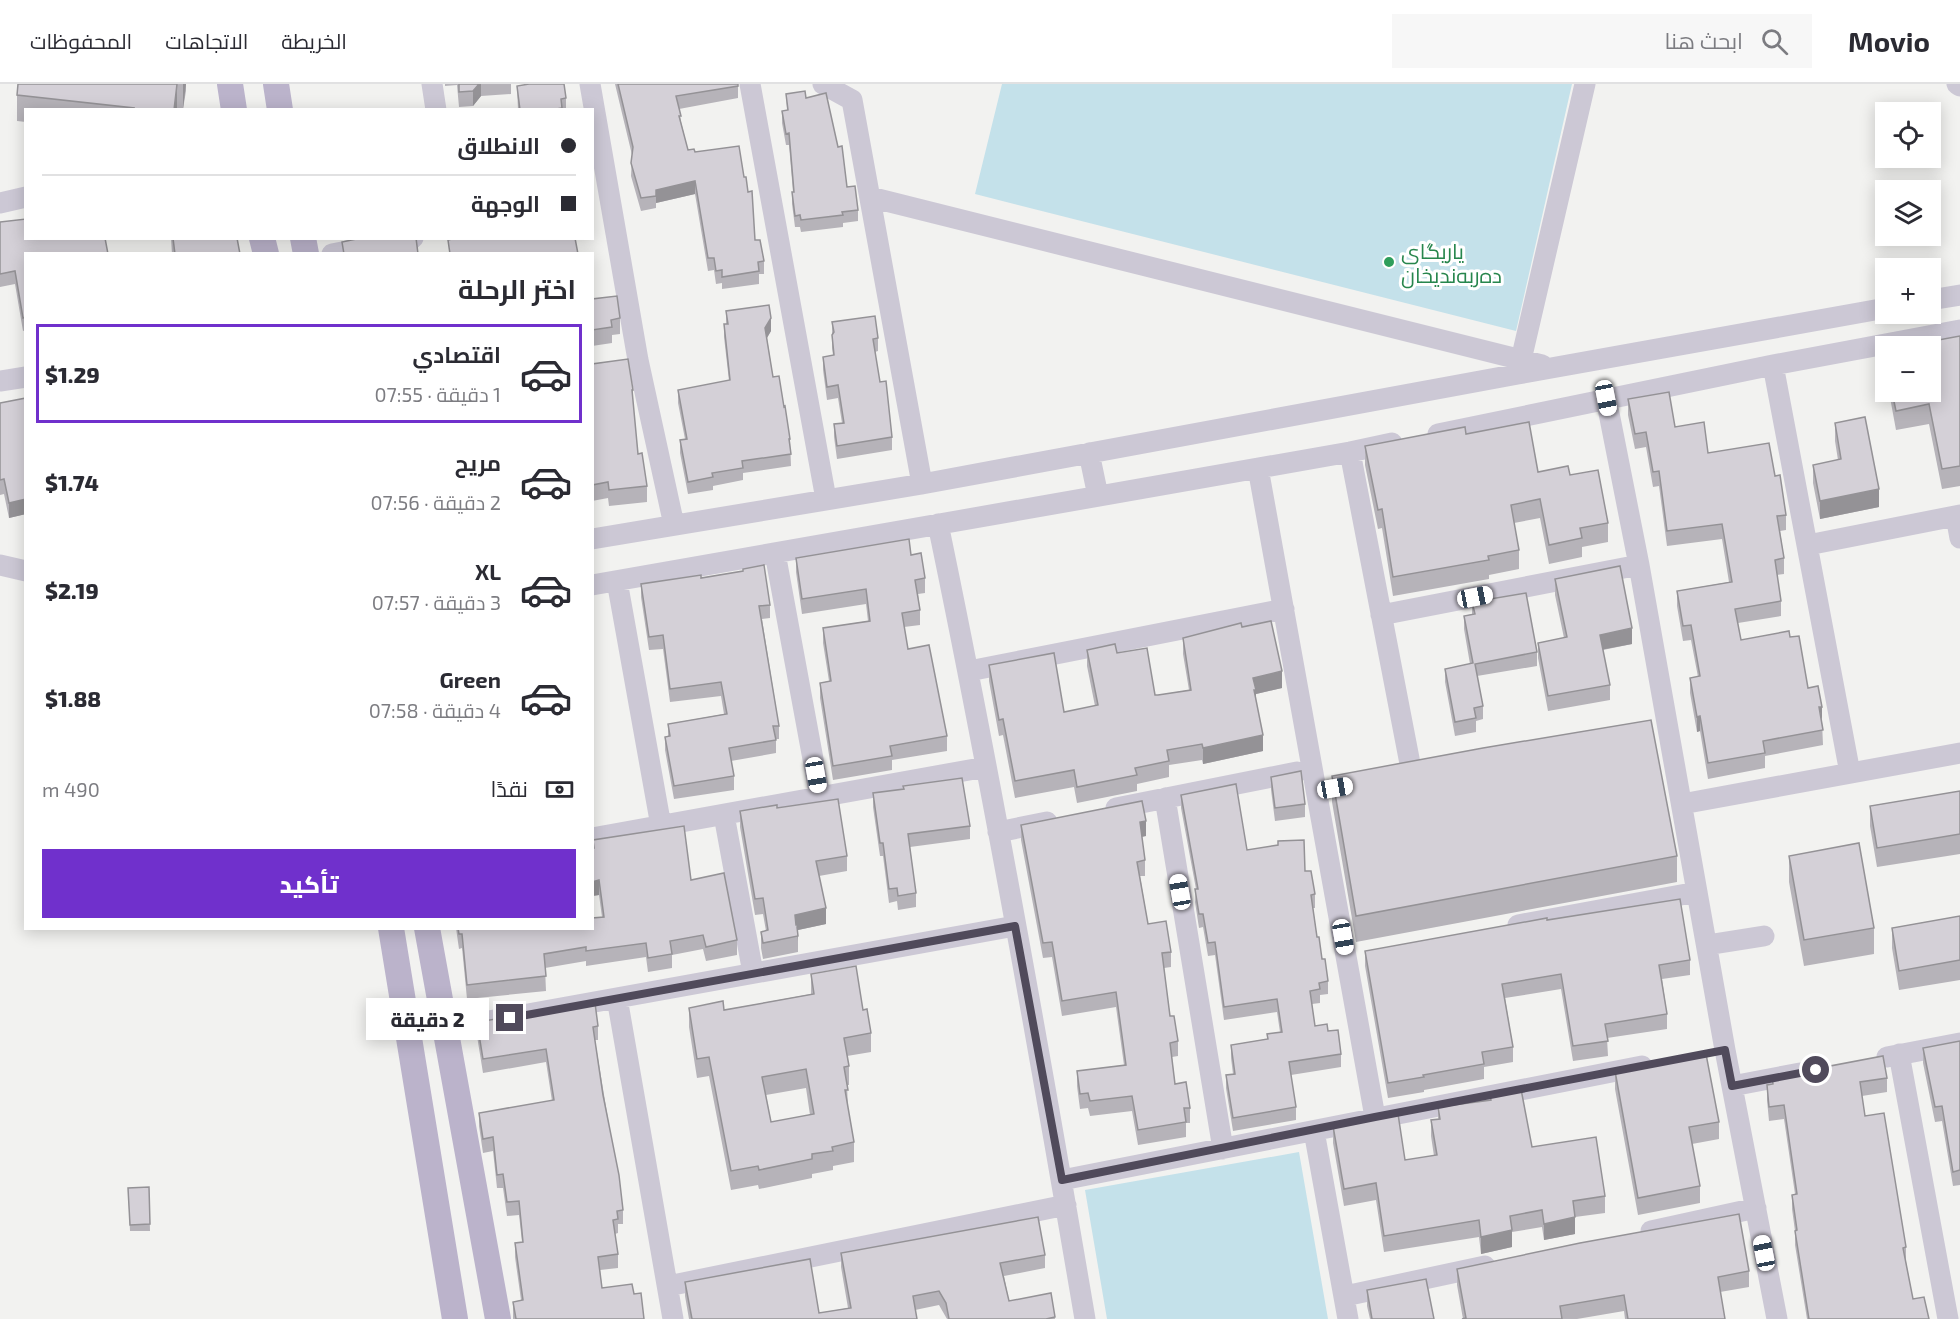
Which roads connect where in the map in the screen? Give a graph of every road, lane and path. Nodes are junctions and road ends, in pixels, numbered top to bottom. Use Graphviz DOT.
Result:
graph roads {
  1 [pos="230,84"];
  2 [pos="276,84"];
  3 [pos="432,84"];
  4 [pos="590,84"];
  5 [pos="750,84"];
  6 [pos="823,84"];
  7 [pos="1585,84"];
  8 [pos="234,108"];
  9 [pos="280,108"];
  10 [pos="436,108"];
  11 [pos="592,108"];
  12 [pos="594,128"];
  13 [pos="24,197"];
  14 [pos="870,197"];
  15 [pos="0,203"];
  16 [pos="601,205"];
  17 [pos="403,240"];
  18 [pos="342,252"];
  19 [pos="1960,295"];
  20 [pos="1941,298"];
  21 [pos="1875,310"];
  22 [pos="1960,330"];
  23 [pos="638,360"];
  24 [pos="615,364"];
  25 [pos="1773,365"];
  26 [pos="1519,367"];
  27 [pos="24,377"];
  28 [pos="0,381"];
  29 [pos="1606,398"];
  30 [pos="1350,452"];
  31 [pos="1089,453"];
  32 [pos="1258,468"];
  33 [pos="922,484"];
  34 [pos="1098,496"];
  35 [pos="826,499"];
  36 [pos="1958,515"];
  37 [pos="674,525"];
  38 [pos="938,525"];
  39 [pos="1960,538"];
  40 [pos="594,539"];
  41 [pos="1808,545"];
  42 [pos="775,553"];
  43 [pos="0,565"];
  44 [pos="1639,566"];
  45 [pos="24,571"];
  46 [pos="617,581"];
  47 [pos="594,585"];
  48 [pos="1284,609"];
  49 [pos="1381,615"];
  50 [pos="969,671"];
  51 [pos="1668,727"];
  52 [pos="1645,731"];
  53 [pos="1960,753"];
  54 [pos="986,767"];
  55 [pos="1313,769"];
  56 [pos="1435,770"];
  57 [pos="1850,773"];
  58 [pos="1412,774"];
  59 [pos="1390,778"];
  60 [pos="1337,788"];
  61 [pos="1316,792"];
  62 [pos="820,797"];
  63 [pos="1165,798"];
  64 [pos="1682,804"];
  65 [pos="1098,812"];
  66 [pos="724,815"];
  67 [pos="1065,819"];
  68 [pos="661,826"];
  69 [pos="998,832"];
  70 [pos="594,838"];
  71 [pos="1697,892"];
  72 [pos="1015,926"];
  73 [pos="1498,929"];
  74 [pos="391,930"];
  75 [pos="427,930"];
  76 [pos="1764,936"];
  77 [pos="1707,945"];
  78 [pos="1370,953"];
  79 [pos="1346,957"];
  80 [pos="753,973"];
  81 [pos="617,998"];
  82 [pos="445,1029"];
  83 [pos="1960,1043"];
  84 [pos="1725,1050"];
  85 [pos="1899,1054"];
  86 [pos="1702,1055"];
  87 [pos="1667,1061"];
  88 [pos="1865,1061"];
  89 [pos="1821,1069"];
  90 [pos="1732,1086"];
  91 [pos="1375,1117"];
  92 [pos="1314,1131"];
  93 [pos="1223,1149"];
  94 [pos="1062,1180"];
  95 [pos="1066,1205"];
  96 [pos="1756,1208"];
  97 [pos="1636,1234"];
  98 [pos="1508,1261"];
  99 [pos="668,1286"];
  100 [pos="1345,1296"];
  101 [pos="455,1319"];
  102 [pos="498,1319"];
  103 [pos="674,1319"];
  104 [pos="1085,1319"];
  105 [pos="1348,1319"];
  106 [pos="1777,1319"];
  107 [pos="1948,1319"];
  1 -- 8 [label="main road"];
  2 -- 9 [label="main road"];
  3 -- 10 [label="street"];
  4 -- 11 [label="street"];
  5 -- 35 [label="street"];
  6 -- 14 [label="street"];
  7 -- 26 [label="street"];
  12 -- 16 [label="street"];
  13 -- 15 [label="street"];
  14 -- 26 [label="street"];
  14 -- 33 [label="street"];
  16 -- 23 [label="street"];
  17 -- 18 [label="street"];
  19 -- 20 [label="street"];
  21 -- 26 [label="street"];
  22 -- 25 [label="street"];
  23 -- 24 [label="street"];
  23 -- 37 [label="street"];
  25 -- 29 [label="street"];
  25 -- 41 [label="street"];
  26 -- 31 [label="street"];
  27 -- 28 [label="street"];
  29 -- 30 [label="street"];
  29 -- 44 [label="street"];
  30 -- 32 [label="street"];
  30 -- 49 [label="street"];
  31 -- 33 [label="street"];
  31 -- 34 [label="street"];
  32 -- 34 [label="street"];
  32 -- 48 [label="street"];
  33 -- 35 [label="street"];
  34 -- 38 [label="street"];
  35 -- 37 [label="street"];
  36 -- 39 [label="street"];
  36 -- 41 [label="street"];
  37 -- 40 [label="street"];
  38 -- 42 [label="street"];
  38 -- 50 [label="street"];
  41 -- 57 [label="street"];
  42 -- 46 [label="street"];
  42 -- 62 [label="street"];
  43 -- 45 [label="street"];
  44 -- 49 [label="street"];
  44 -- 51 [label="street"];
  46 -- 47 [label="street"];
  46 -- 68 [label="street"];
  48 -- 50 [label="street"];
  48 -- 55 [label="street"];
  49 -- 58 [label="street"];
  50 -- 54 [label="street"];
  51 -- 52 [label="street"];
  51 -- 64 [label="street"];
  53 -- 57 [label="street"];
  54 -- 62 [label="street"];
  54 -- 69 [label="street"];
  55 -- 61 [label="street"];
  55 -- 63 [label="street"];
  56 -- 58 [label="street"];
  57 -- 64 [label="street"];
  58 -- 59 [label="street"];
  60 -- 61 [label="street"];
  61 -- 79 [label="street"];
  62 -- 66 [label="street"];
  63 -- 65 [label="street"];
  63 -- 93 [label="street"];
  64 -- 71 [label="street"];
  66 -- 68 [label="street"];
  66 -- 80 [label="street"];
  67 -- 69 [label="street"];
  68 -- 70 [label="street"];
  69 -- 72 [label="street"];
  71 -- 73 [label="street"];
  71 -- 77 [label="street"];
  72 -- 80 [label="street"];
  72 -- 94 [label="street"];
  74 -- 101 [label="main road"];
  75 -- 82 [label="main road"];
  76 -- 77 [label="street"];
  77 -- 84 [label="street"];
  78 -- 79 [label="street"];
  79 -- 91 [label="street"];
  80 -- 81 [label="street"];
  81 -- 82 [label="street"];
  81 -- 99 [label="street"];
  82 -- 102 [label="main road"];
  83 -- 85 [label="street"];
  84 -- 86 [label="street"];
  84 -- 90 [label="street"];
  85 -- 88 [label="street"];
  85 -- 107 [label="street"];
  87 -- 91 [label="street"];
  89 -- 90 [label="street"];
  90 -- 96 [label="street"];
  91 -- 92 [label="street"];
  92 -- 93 [label="street"];
  92 -- 100 [label="street"];
  93 -- 94 [label="street"];
  94 -- 95 [label="street"];
  95 -- 99 [label="street"];
  95 -- 104 [label="street"];
  96 -- 97 [label="street"];
  96 -- 106 [label="street"];
  98 -- 100 [label="street"];
  99 -- 103 [label="street"];
  100 -- 105 [label="street"];
}
